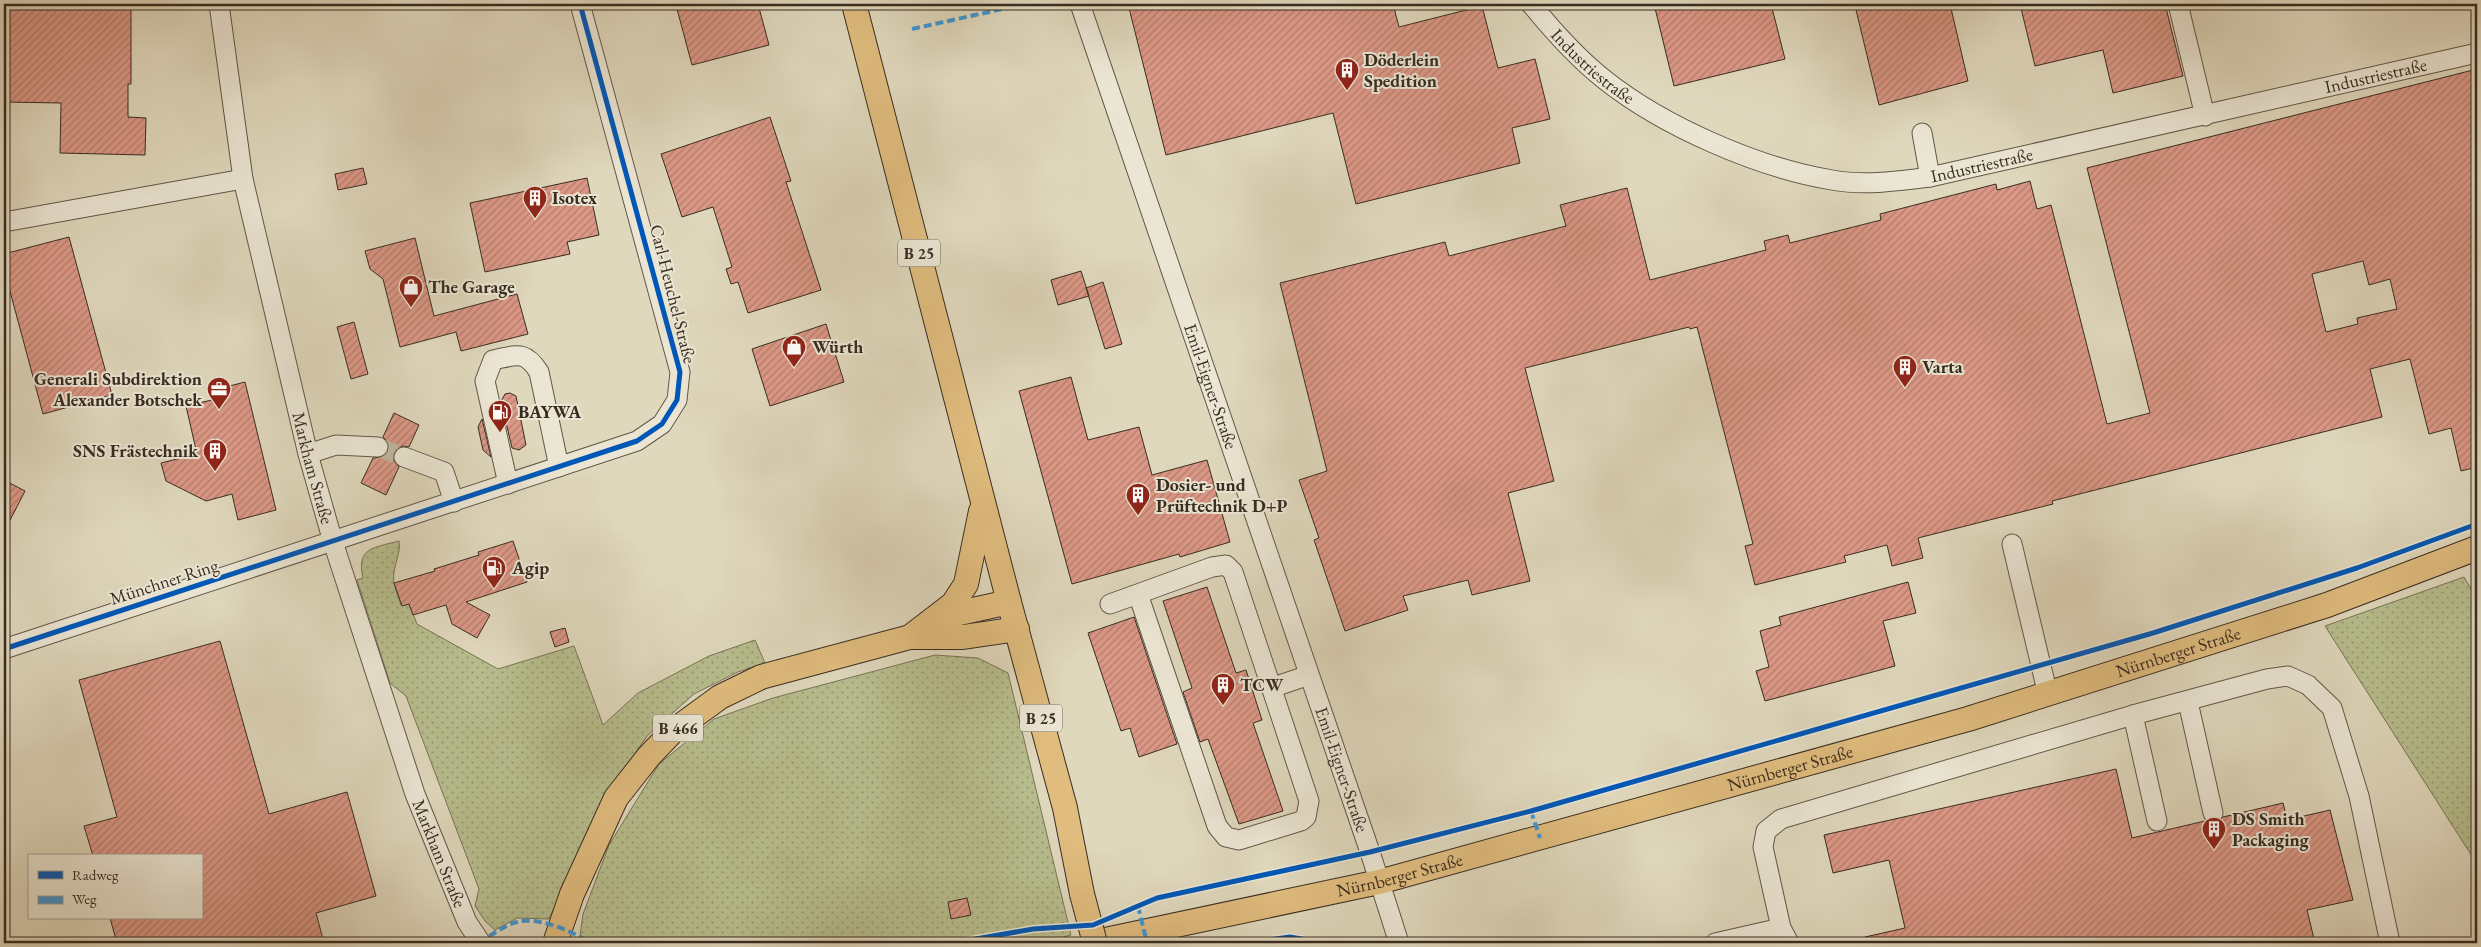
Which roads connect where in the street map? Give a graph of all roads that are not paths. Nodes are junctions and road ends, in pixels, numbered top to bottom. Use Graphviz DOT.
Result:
graph roads {
  1 [pos="219,4"];
  2 [pos="580,4"];
  3 [pos="854,4"];
  4 [pos="1080,4"];
  5 [pos="1531,4"];
  6 [pos="2178,4"];
  7 [pos="2477,53"];
  8 [pos="2205,116"];
  9 [pos="1922,133"];
  10 [pos="1930,177"];
  11 [pos="242,179"];
  12 [pos="4,222"];
  13 [pos="378,446"];
  14 [pos="308,454"];
  15 [pos="404,457"];
  16 [pos="559,467"];
  17 [pos="508,484"];
  18 [pos="454,502"];
  19 [pos="983,502"];
  20 [pos="333,542"];
  21 [pos="2012,544"];
  22 [pos="2477,548"];
  23 [pos="1138,594"];
  24 [pos="1009,602"];
  25 [pos="1110,604"];
  26 [pos="936,619"];
  27 [pos="1017,629"];
  28 [pos="910,637"];
  29 [pos="4,649"];
  30 [pos="1309,675"];
  31 [pos="1271,688"];
  32 [pos="2048,695"];
  33 [pos="2188,702"];
  34 [pos="2133,715"];
  35 [pos="2213,813"];
  36 [pos="2157,821"];
  37 [pos="1379,882"];
  38 [pos="1785,936"];
  39 [pos="481,943"];
  40 [pos="555,943"];
  41 [pos="1091,943"];
  42 [pos="1095,943"];
  43 [pos="1399,943"];
  44 [pos="1715,943"];
  45 [pos="2390,943"];
  1 -- 11 [label="street, Markham Straße"];
  2 -- 16 [label="street, Carl-Heuchel-Straße"];
  3 -- 19 [label="main road, B 25"];
  4 -- 30 [label="street, Emil-Eigner-Straße"];
  5 -- 10 [label="street, Industriestraße"];
  6 -- 8 [label="street"];
  7 -- 8 [label="street, Industriestraße"];
  8 -- 10 [label="street, Industriestraße"];
  9 -- 10 [label="street"];
  11 -- 12 [label="street"];
  11 -- 14 [label="street, Markham Straße"];
  13 -- 14 [label="street"];
  14 -- 20 [label="street, Markham Straße"];
  15 -- 18 [label="street"];
  16 -- 17 [label="street, Carl-Heuchel-Straße"];
  16 -- 17 [label="street"];
  17 -- 18 [label="street, Carl-Heuchel-Straße"];
  18 -- 20 [label="street, Carl-Heuchel-Straße"];
  19 -- 24 [label="main road, B 25"];
  19 -- 26 [label="main road, B 466"];
  20 -- 29 [label="street, Münchner Ring"];
  20 -- 39 [label="street, Markham Straße"];
  21 -- 32 [label="street"];
  22 -- 32 [label="main road, Nürnberger Straße"];
  23 -- 25 [label="street"];
  23 -- 31 [label="street"];
  23 -- 31 [label="street"];
  24 -- 26 [label="main road, B 466"];
  24 -- 27 [label="main road, B 25"];
  26 -- 28 [label="main road, B 466"];
  27 -- 28 [label="main road, B 466"];
  27 -- 42 [label="main road, B 25, bridge"];
  28 -- 40 [label="main road, B 466"];
  30 -- 31 [label="street"];
  30 -- 37 [label="street, Emil-Eigner-Straße"];
  32 -- 37 [label="main road, Nürnberger Straße"];
  33 -- 34 [label="street"];
  33 -- 35 [label="street"];
  33 -- 45 [label="street"];
  34 -- 36 [label="street"];
  34 -- 38 [label="street"];
  37 -- 41 [label="main road, Nürnberger Straße"];
  37 -- 43 [label="street, Emil-Eigner-Straße"];
  38 -- 44 [label="street"];
}
